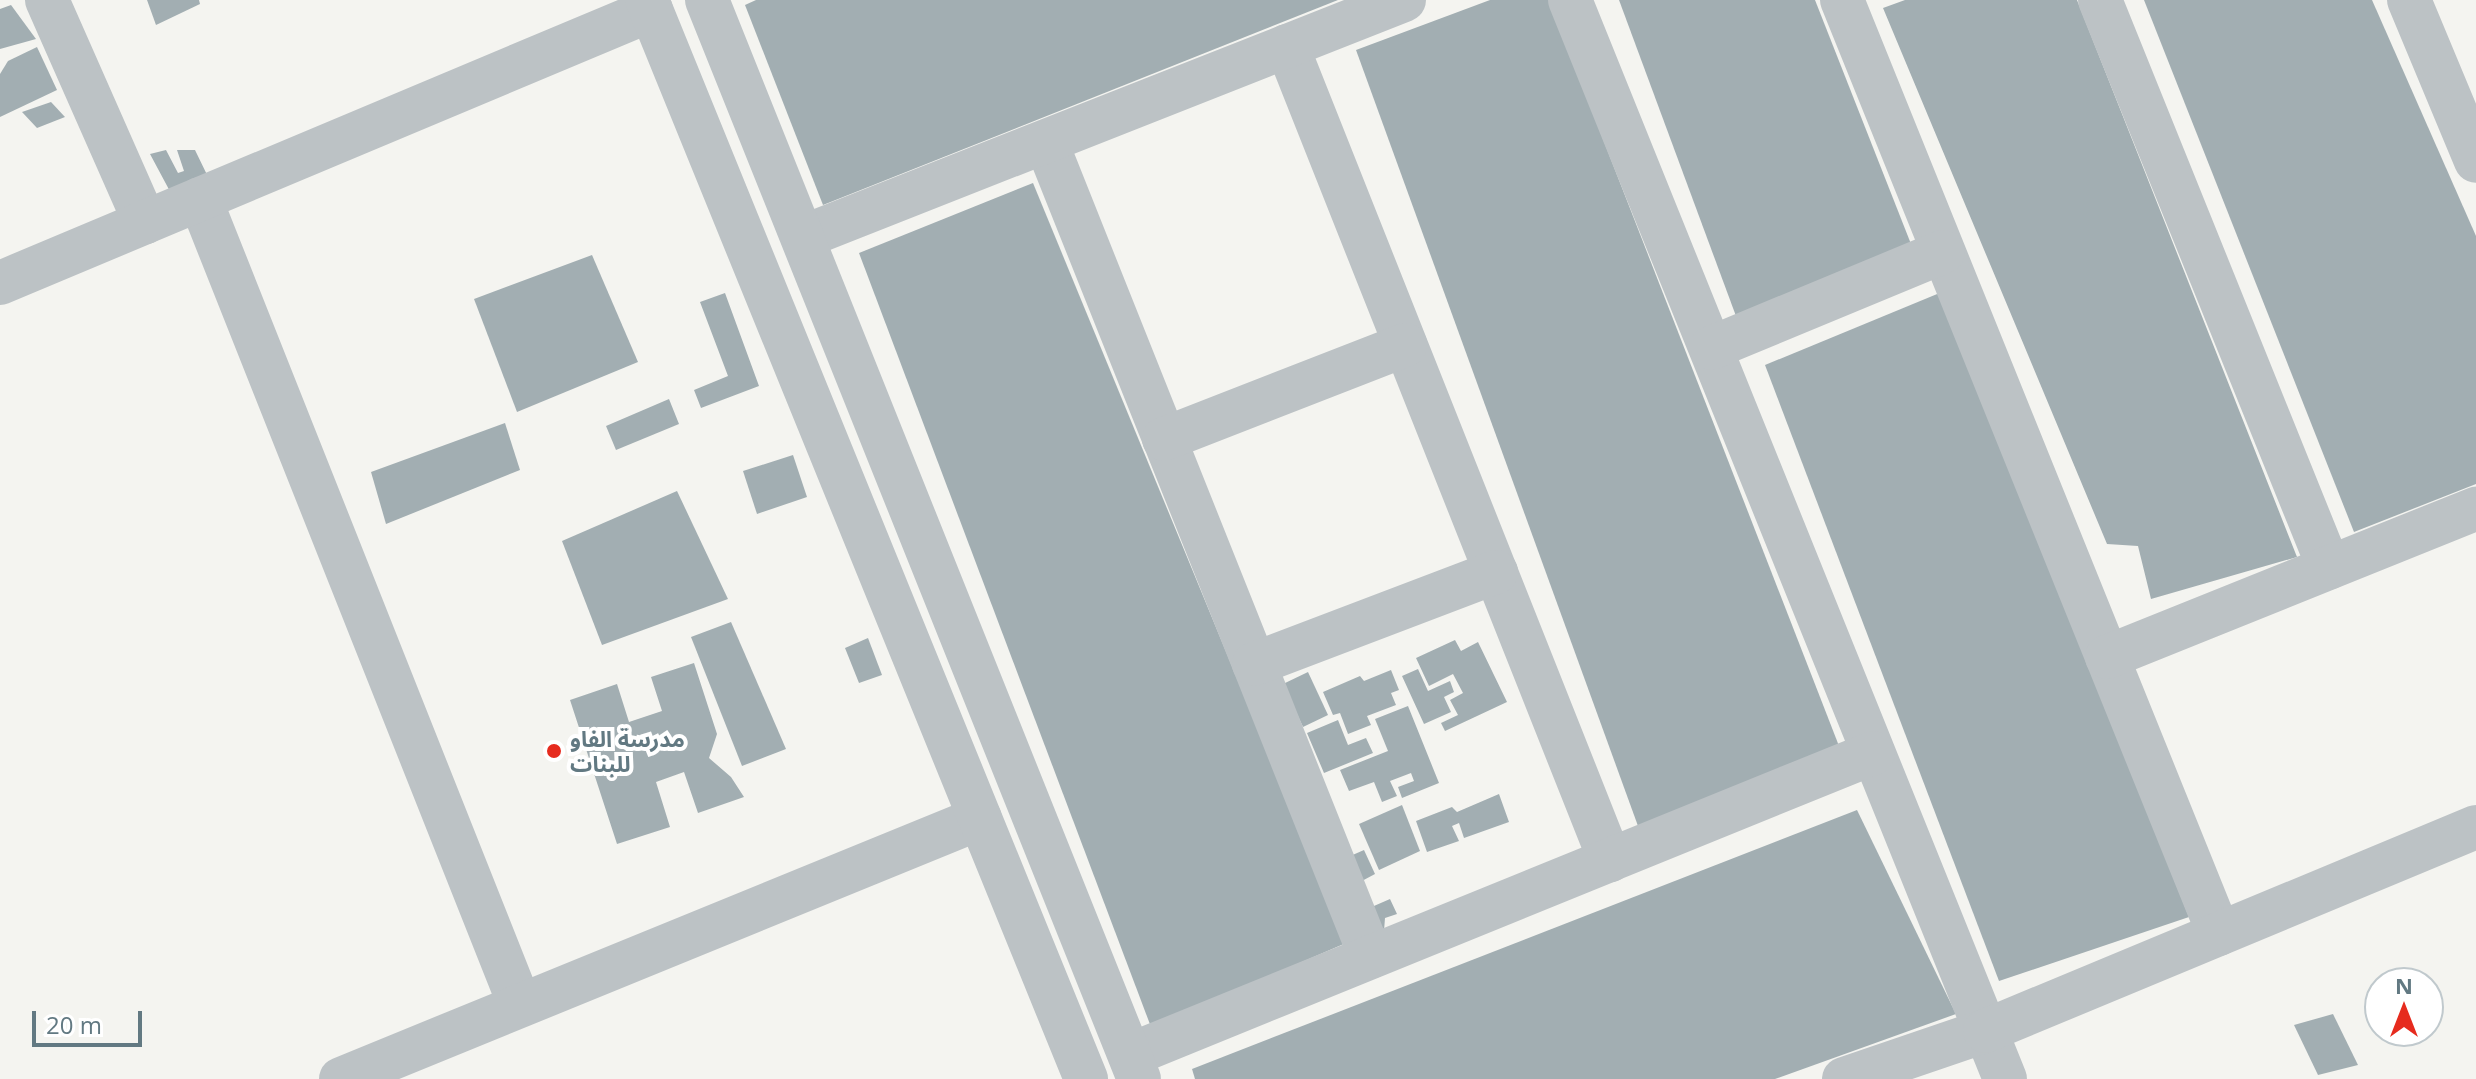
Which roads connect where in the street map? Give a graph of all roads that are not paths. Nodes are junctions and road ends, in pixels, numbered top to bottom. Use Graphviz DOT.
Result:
graph roads {
  1 [pos="47,0"];
  2 [pos="707,0"];
  3 [pos="1404,0"];
  4 [pos="1570,0"];
  5 [pos="1842,0"];
  6 [pos="2100,0"];
  7 [pos="2409,0"];
  8 [pos="649,5"];
  9 [pos="1287,46"];
  10 [pos="2463,92"];
  11 [pos="1046,142"];
  12 [pos="2476,161"];
  13 [pos="200,199"];
  14 [pos="145,222"];
  15 [pos="803,237"];
  16 [pos="1943,252"];
  17 [pos="0,283"];
  18 [pos="1405,345"];
  19 [pos="1711,348"];
  20 [pos="1164,439"];
  21 [pos="2476,509"];
  22 [pos="2329,568"];
  23 [pos="1496,572"];
  24 [pos="2107,657"];
  25 [pos="1254,664"];
  26 [pos="1873,753"];
  27 [pos="980,818"];
  28 [pos="2476,827"];
  29 [pos="1610,860"];
  30 [pos="2219,934"];
  31 [pos="1371,957"];
  32 [pos="520,1005"];
  33 [pos="1985,1031"];
  34 [pos="1135,1067"];
  35 [pos="341,1079"];
  36 [pos="1086,1079"];
  37 [pos="1844,1079"];
  38 [pos="2005,1079"];
  1 -- 14 [label="street"];
  2 -- 15 [label="street"];
  3 -- 9 [label="street"];
  4 -- 19 [label="street"];
  5 -- 16 [label="street"];
  6 -- 22 [label="street"];
  7 -- 10 [label="street"];
  8 -- 13 [label="street"];
  8 -- 27 [label="street"];
  9 -- 11 [label="street"];
  9 -- 18 [label="street"];
  10 -- 12 [label="street"];
  11 -- 15 [label="street"];
  11 -- 20 [label="street"];
  13 -- 14 [label="street"];
  13 -- 32 [label="street"];
  14 -- 17 [label="street"];
  15 -- 34 [label="street"];
  16 -- 19 [label="street"];
  16 -- 24 [label="street"];
  18 -- 20 [label="street"];
  18 -- 23 [label="street"];
  19 -- 26 [label="street"];
  20 -- 25 [label="street"];
  21 -- 22 [label="street"];
  22 -- 24 [label="street"];
  23 -- 25 [label="street"];
  23 -- 29 [label="street"];
  24 -- 30 [label="street"];
  25 -- 31 [label="street"];
  26 -- 29 [label="street"];
  26 -- 33 [label="street"];
  27 -- 32 [label="street"];
  27 -- 36 [label="street"];
  28 -- 30 [label="street"];
  29 -- 31 [label="street"];
  30 -- 33 [label="street"];
  31 -- 34 [label="street"];
  32 -- 35 [label="street"];
  33 -- 37 [label="street"];
  33 -- 38 [label="street"];
}
